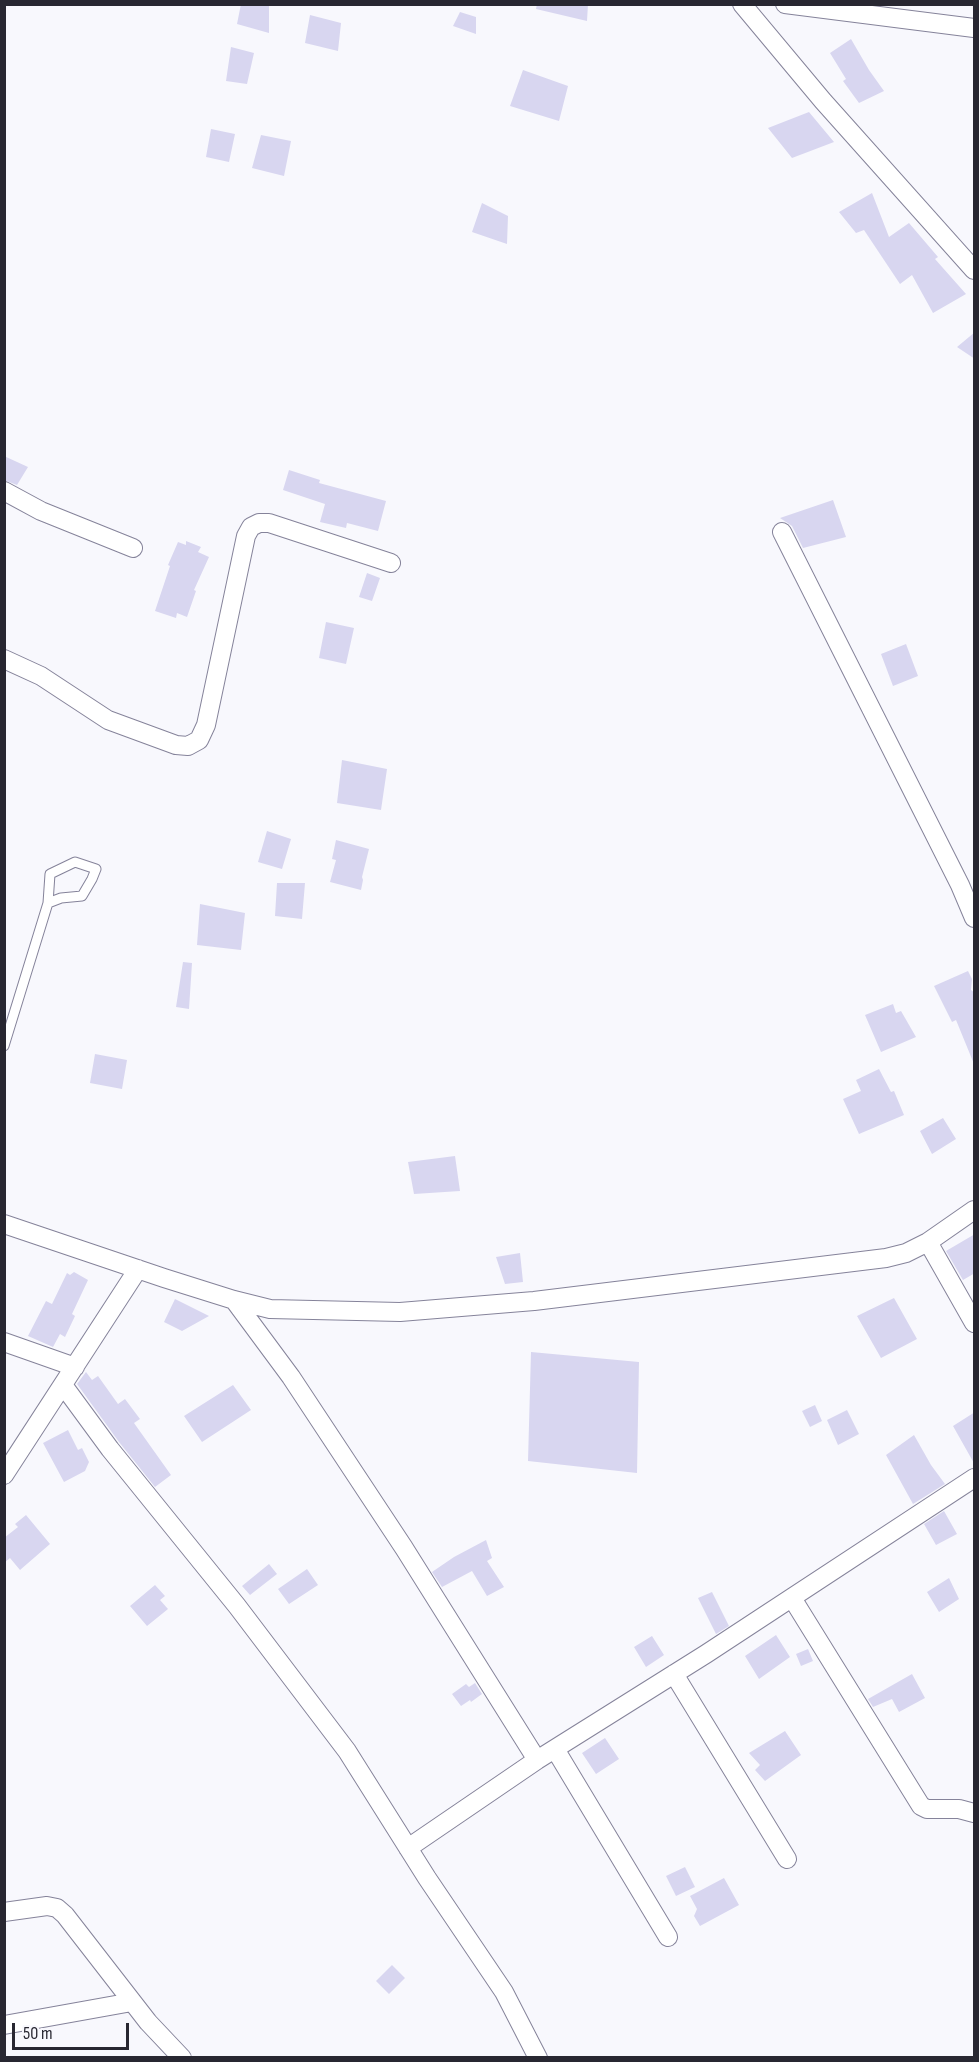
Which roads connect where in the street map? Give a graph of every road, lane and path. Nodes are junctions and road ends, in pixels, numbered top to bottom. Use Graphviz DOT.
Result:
graph roads {
  1 [pos="742,4"];
  2 [pos="785,4"];
  3 [pos="855,9"];
  4 [pos="975,28"];
  5 [pos="975,270"];
  6 [pos="4,491"];
  7 [pos="782,532"];
  8 [pos="133,548"];
  9 [pos="391,562"];
  10 [pos="4,659"];
  11 [pos="48,903"];
  12 [pos="975,918"];
  13 [pos="4,1046"];
  14 [pos="975,1210"];
  15 [pos="4,1224"];
  16 [pos="928,1242"];
  17 [pos="138,1269"];
  18 [pos="234,1300"];
  19 [pos="975,1323"];
  20 [pos="4,1342"];
  21 [pos="75,1367"];
  22 [pos="63,1385"];
  23 [pos="5,1472"];
  24 [pos="975,1478"];
  25 [pos="792,1598"];
  26 [pos="674,1674"];
  27 [pos="555,1749"];
  28 [pos="537,1761"];
  29 [pos="975,1813"];
  30 [pos="408,1848"];
  31 [pos="787,1859"];
  32 [pos="4,1912"];
  33 [pos="668,1937"];
  34 [pos="132,2002"];
  35 [pos="4,2025"];
  36 [pos="182,2058"];
  37 [pos="538,2058"];
  1 -- 5 [label="street"];
  2 -- 3 [label="street"];
  3 -- 4 [label="street"];
  6 -- 8 [label="street"];
  7 -- 12 [label="street"];
  9 -- 10 [label="street"];
  11 -- 11 [label="lane"];
  11 -- 13 [label="lane"];
  14 -- 16 [label="street"];
  15 -- 17 [label="street"];
  16 -- 18 [label="street"];
  16 -- 19 [label="street"];
  17 -- 18 [label="street"];
  17 -- 21 [label="street"];
  18 -- 28 [label="street"];
  20 -- 21 [label="street"];
  21 -- 22 [label="street"];
  22 -- 23 [label="street"];
  22 -- 30 [label="street"];
  24 -- 25 [label="street"];
  25 -- 26 [label="street"];
  25 -- 29 [label="street"];
  26 -- 27 [label="street"];
  26 -- 31 [label="street"];
  27 -- 28 [label="street"];
  27 -- 33 [label="street"];
  28 -- 30 [label="street"];
  30 -- 37 [label="street"];
  32 -- 34 [label="street"];
  34 -- 35 [label="street"];
  34 -- 36 [label="street"];
}
